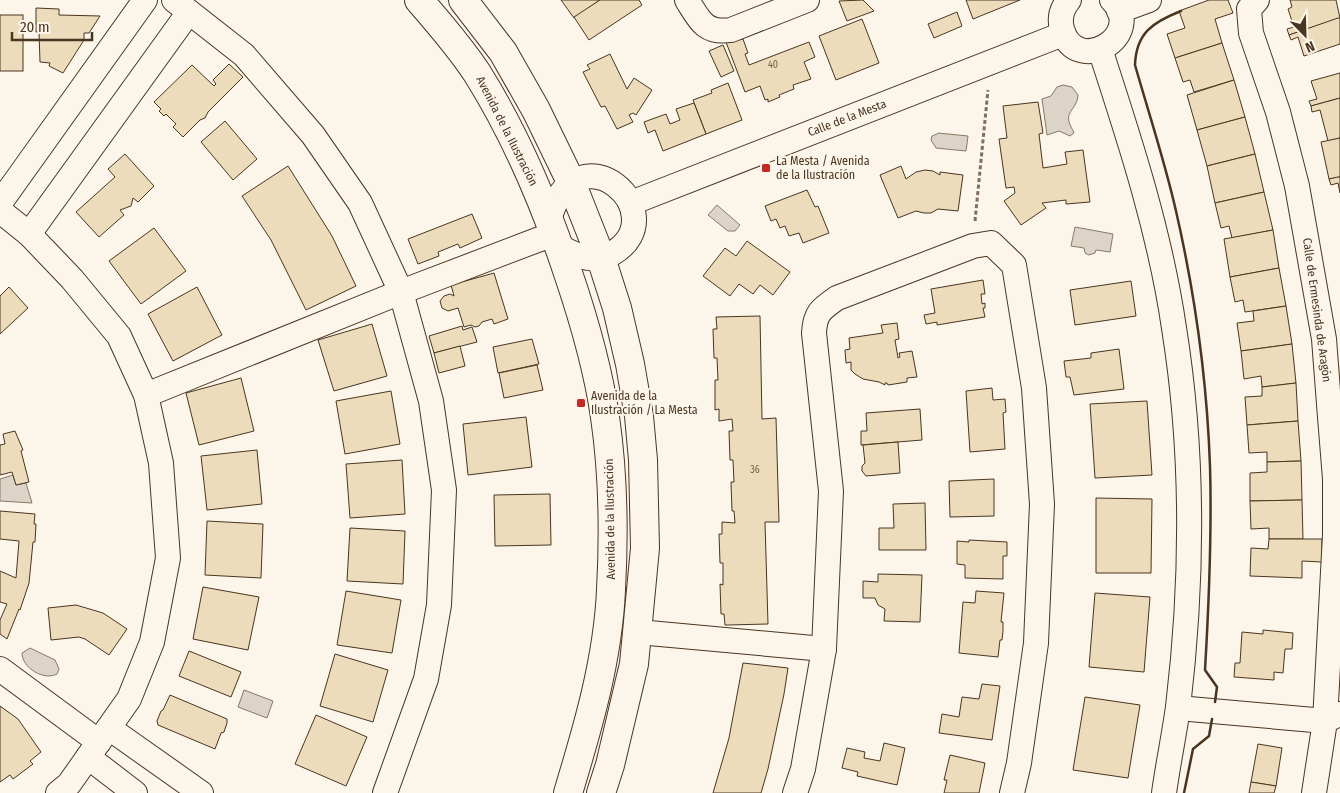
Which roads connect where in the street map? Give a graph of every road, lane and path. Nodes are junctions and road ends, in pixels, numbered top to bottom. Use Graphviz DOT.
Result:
graph roads {
  1 [pos="145,0"];
  2 [pos="419,0"];
  3 [pos="463,0"];
  4 [pos="687,0"];
  5 [pos="807,0"];
  6 [pos="1069,0"];
  7 [pos="1148,0"];
  8 [pos="1257,0"];
  9 [pos="181,6"];
  10 [pos="1115,6"];
  11 [pos="1063,34"];
  12 [pos="1100,49"];
  13 [pos="991,62"];
  14 [pos="571,182"];
  15 [pos="631,203"];
  16 [pos="8,222"];
  17 [pos="549,235"];
  18 [pos="973,246"];
  19 [pos="601,258"];
  20 [pos="401,292"];
  21 [pos="146,395"];
  22 [pos="638,632"];
  23 [pos="824,650"];
  24 [pos="0,668"];
  25 [pos="1178,708"];
  26 [pos="1332,717"];
  27 [pos="99,743"];
  28 [pos="58,793"];
  29 [pos="135,793"];
  30 [pos="202,793"];
  31 [pos="385,793"];
  32 [pos="568,793"];
  33 [pos="601,793"];
  34 [pos="795,793"];
  35 [pos="1012,793"];
  36 [pos="1164,793"];
  37 [pos="1314,793"];
  1 -- 16 [label="street"];
  2 -- 17 [label="street, Avenida de la Ilustración"];
  3 -- 14 [label="street"];
  4 -- 5 [label="street"];
  6 -- 11 [label="street"];
  7 -- 10 [label="street"];
  8 -- 26 [label="street, Calle de Ermesinda de Aragón"];
  9 -- 16 [label="street"];
  9 -- 20 [label="street"];
  10 -- 12 [label="street"];
  11 -- 12 [label="street"];
  11 -- 13 [label="street, Calle de la Mesta"];
  12 -- 25 [label="street"];
  13 -- 15 [label="street, Calle de la Mesta"];
  13 -- 18 [label="path"];
  14 -- 15 [label="street"];
  14 -- 17 [label="street"];
  14 -- 19 [label="street"];
  15 -- 19 [label="street"];
  16 -- 21 [label="street"];
  17 -- 19 [label="street"];
  17 -- 20 [label="street"];
  17 -- 32 [label="street, Avenida de la Ilustración"];
  18 -- 23 [label="street"];
  18 -- 35 [label="street"];
  19 -- 22 [label="street"];
  20 -- 21 [label="street"];
  20 -- 31 [label="street"];
  21 -- 27 [label="street"];
  22 -- 23 [label="street"];
  22 -- 33 [label="street"];
  23 -- 34 [label="street"];
  24 -- 27 [label="street"];
  25 -- 26 [label="street"];
  25 -- 36 [label="street"];
  26 -- 37 [label="street, Calle de Ermesinda de Aragón"];
  27 -- 28 [label="street"];
  27 -- 29 [label="street"];
  27 -- 30 [label="street"];
}
